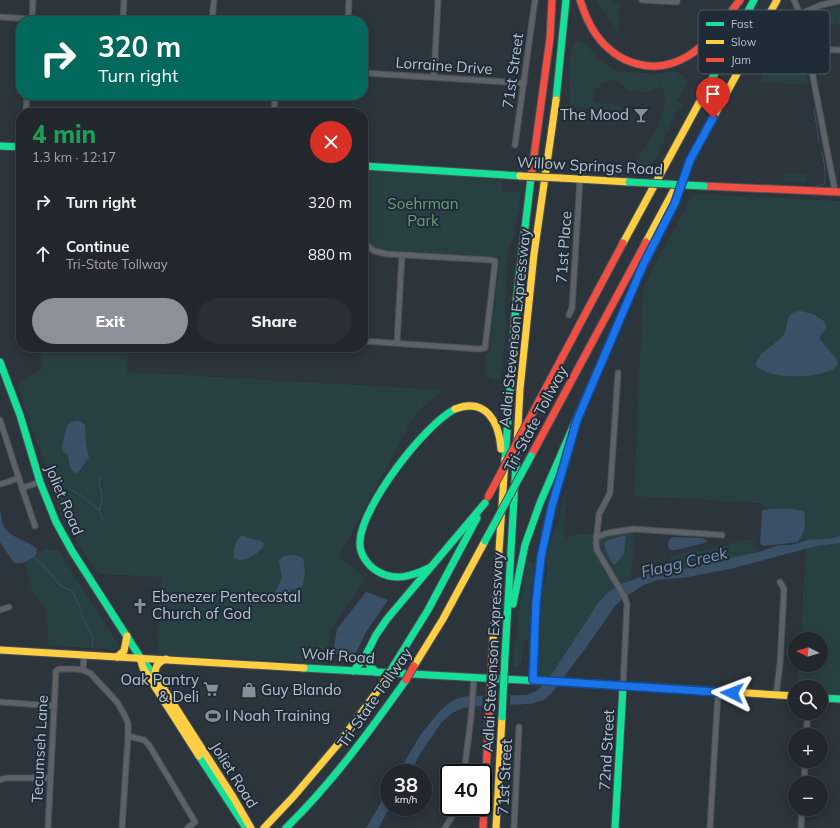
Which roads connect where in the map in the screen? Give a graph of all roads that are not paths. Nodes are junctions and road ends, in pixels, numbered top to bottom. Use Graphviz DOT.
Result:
graph roads {
  1 [pos="33,0"];
  2 [pos="124,0"];
  3 [pos="214,0"];
  4 [pos="349,0"];
  5 [pos="438,0"];
  6 [pos="535,0"];
  7 [pos="552,0"];
  8 [pos="566,0"];
  9 [pos="580,0"];
  10 [pos="642,0"];
  11 [pos="677,0"];
  12 [pos="740,0"];
  13 [pos="754,0"];
  14 [pos="777,0"];
  15 [pos="840,1"];
  16 [pos="732,10"];
  17 [pos="749,10"];
  18 [pos="772,10"];
  19 [pos="809,10"];
  20 [pos="32,16"];
  21 [pos="123,16"];
  22 [pos="212,16"];
  23 [pos="348,16"];
  24 [pos="0,17"];
  25 [pos="16,18"];
  26 [pos="698,46"];
  27 [pos="830,50"];
  28 [pos="840,50"];
  29 [pos="368,73"];
  30 [pos="714,74"];
  31 [pos="737,74"];
  32 [pos="813,74"];
  33 [pos="434,77"];
  34 [pos="524,83"];
  35 [pos="515,145"];
  36 [pos="0,146"];
  37 [pos="16,147"];
  38 [pos="690,160"];
  39 [pos="368,166"];
  40 [pos="580,179"];
  41 [pos="837,191"];
  42 [pos="368,246"];
  43 [pos="402,255"];
  44 [pos="569,315"];
  45 [pos="368,340"];
  46 [pos="397,342"];
  47 [pos="0,362"];
  48 [pos="618,373"];
  49 [pos="0,420"];
  50 [pos="577,420"];
  51 [pos="19,478"];
  52 [pos="40,482"];
  53 [pos="1,484"];
  54 [pos="22,488"];
  55 [pos="502,493"];
  56 [pos="486,500"];
  57 [pos="35,526"];
  58 [pos="722,535"];
  59 [pos="596,537"];
  60 [pos="429,568"];
  61 [pos="780,582"];
  62 [pos="9,607"];
  63 [pos="0,610"];
  64 [pos="126,636"];
  65 [pos="506,644"];
  66 [pos="0,650"];
  67 [pos="368,650"];
  68 [pos="84,655"];
  69 [pos="117,656"];
  70 [pos="140,658"];
  71 [pos="166,659"];
  72 [pos="83,670"];
  73 [pos="353,671"];
  74 [pos="376,672"];
  75 [pos="155,675"];
  76 [pos="474,677"];
  77 [pos="537,680"];
  78 [pos="623,687"];
  79 [pos="718,692"];
  80 [pos="776,695"];
  81 [pos="788,696"];
  82 [pos="828,698"];
  83 [pos="840,699"];
  84 [pos="0,702"];
  85 [pos="54,706"];
  86 [pos="519,727"];
  87 [pos="489,730"];
  88 [pos="128,736"];
  89 [pos="465,764"];
  90 [pos="485,764"];
  91 [pos="50,778"];
  92 [pos="0,780"];
  93 [pos="452,816"];
  94 [pos="479,816"];
  95 [pos="802,816"];
  96 [pos="48,828"];
  97 [pos="122,828"];
  98 [pos="188,828"];
  99 [pos="245,828"];
  100 [pos="251,828"];
  101 [pos="264,828"];
  102 [pos="286,828"];
  103 [pos="445,828"];
  104 [pos="477,828"];
  105 [pos="483,828"];
  106 [pos="496,828"];
  107 [pos="514,828"];
  108 [pos="615,828"];
  109 [pos="710,828"];
  110 [pos="801,828"];
  1 -- 20 [label="street"];
  2 -- 21 [label="street"];
  3 -- 22 [label="street"];
  4 -- 23 [label="street"];
  5 -- 33 [label="street"];
  6 -- 34 [label="street, 71st Street"];
  7 -- 55 [label="main road, Adlai Stevenson Expressway"];
  8 -- 65 [label="main road, Adlai Stevenson Expressway"];
  9 -- 26 [label="main road"];
  10 -- 11 [label="street"];
  12 -- 16 [label="main road"];
  13 -- 17 [label="main road, Tri-State Tollway, bridge"];
  14 -- 18 [label="main road, Tri-State Tollway"];
  15 -- 19 [label="street"];
  24 -- 25 [label="street"];
  27 -- 28 [label="street"];
  29 -- 33 [label="street, Lorraine Drive"];
  30 -- 56 [label="main road, Tri-State Tollway, bridge"];
  31 -- 38 [label="main road, Tri-State Tollway"];
  32 -- 41 [label="street"];
  33 -- 34 [label="street, Lorraine Drive"];
  34 -- 35 [label="street, 71st Street"];
  36 -- 37 [label="main road"];
  38 -- 50 [label="main road"];
  38 -- 102 [label="main road, Tri-State Tollway, bridge"];
  39 -- 40 [label="main road, Willow Springs Road, bridge"];
  40 -- 41 [label="main road, Willow Springs Road, bridge"];
  40 -- 44 [label="street, 71st Place"];
  42 -- 43 [label="street"];
  43 -- 46 [label="street"];
  43 -- 46 [label="street"];
  45 -- 46 [label="street"];
  47 -- 52 [label="main road, Joliet Road"];
  48 -- 59 [label="street, 72nd Street"];
  49 -- 51 [label="street"];
  50 -- 65 [label="main road"];
  50 -- 77 [label="main road"];
  51 -- 53 [label="street"];
  51 -- 54 [label="street"];
  52 -- 54 [label="street"];
  52 -- 64 [label="main road, Joliet Road"];
  54 -- 57 [label="street"];
  55 -- 60 [label="main road"];
  55 -- 87 [label="main road, Adlai Stevenson Expressway, bridge"];
  56 -- 60 [label="main road"];
  56 -- 101 [label="main road, Tri-State Tollway, bridge"];
  58 -- 59 [label="street"];
  59 -- 78 [label="street, 72nd Street"];
  60 -- 67 [label="main road"];
  61 -- 80 [label="street"];
  62 -- 63 [label="street"];
  64 -- 69 [label="main road"];
  64 -- 70 [label="main road, Joliet Road"];
  65 -- 106 [label="main road, Adlai Stevenson Expressway, bridge"];
  66 -- 68 [label="main road, Wolf Road"];
  67 -- 73 [label="main road"];
  67 -- 74 [label="main road"];
  68 -- 69 [label="main road, Wolf Road"];
  68 -- 72 [label="street"];
  69 -- 70 [label="main road, Wolf Road"];
  70 -- 71 [label="main road, Wolf Road"];
  70 -- 75 [label="main road, Joliet Road"];
  70 -- 99 [label="main road, Joliet Road"];
  71 -- 73 [label="main road, Wolf Road"];
  71 -- 75 [label="main road"];
  72 -- 85 [label="street, Tecumseh Lane"];
  72 -- 88 [label="street"];
  73 -- 74 [label="main road, Wolf Road"];
  74 -- 76 [label="main road, Wolf Road"];
  75 -- 100 [label="main road, Joliet Road"];
  76 -- 77 [label="main road, Wolf Road"];
  76 -- 89 [label="street"];
  77 -- 78 [label="main road, Wolf Road"];
  78 -- 79 [label="main road, Wolf Road"];
  78 -- 108 [label="main road, 72nd Street"];
  79 -- 80 [label="main road, Wolf Road"];
  79 -- 109 [label="street"];
  80 -- 81 [label="main road, Wolf Road"];
  82 -- 83 [label="main road"];
  84 -- 85 [label="street"];
  85 -- 91 [label="street, Tecumseh Lane"];
  86 -- 107 [label="street, 71st Street"];
  87 -- 90 [label="main road"];
  87 -- 105 [label="main road, Adlai Stevenson Expressway"];
  88 -- 97 [label="street"];
  88 -- 98 [label="street"];
  91 -- 92 [label="street"];
  91 -- 96 [label="street, Tecumseh Lane"];
  93 -- 103 [label="street"];
  94 -- 104 [label="main road"];
  95 -- 110 [label="street"];
}
